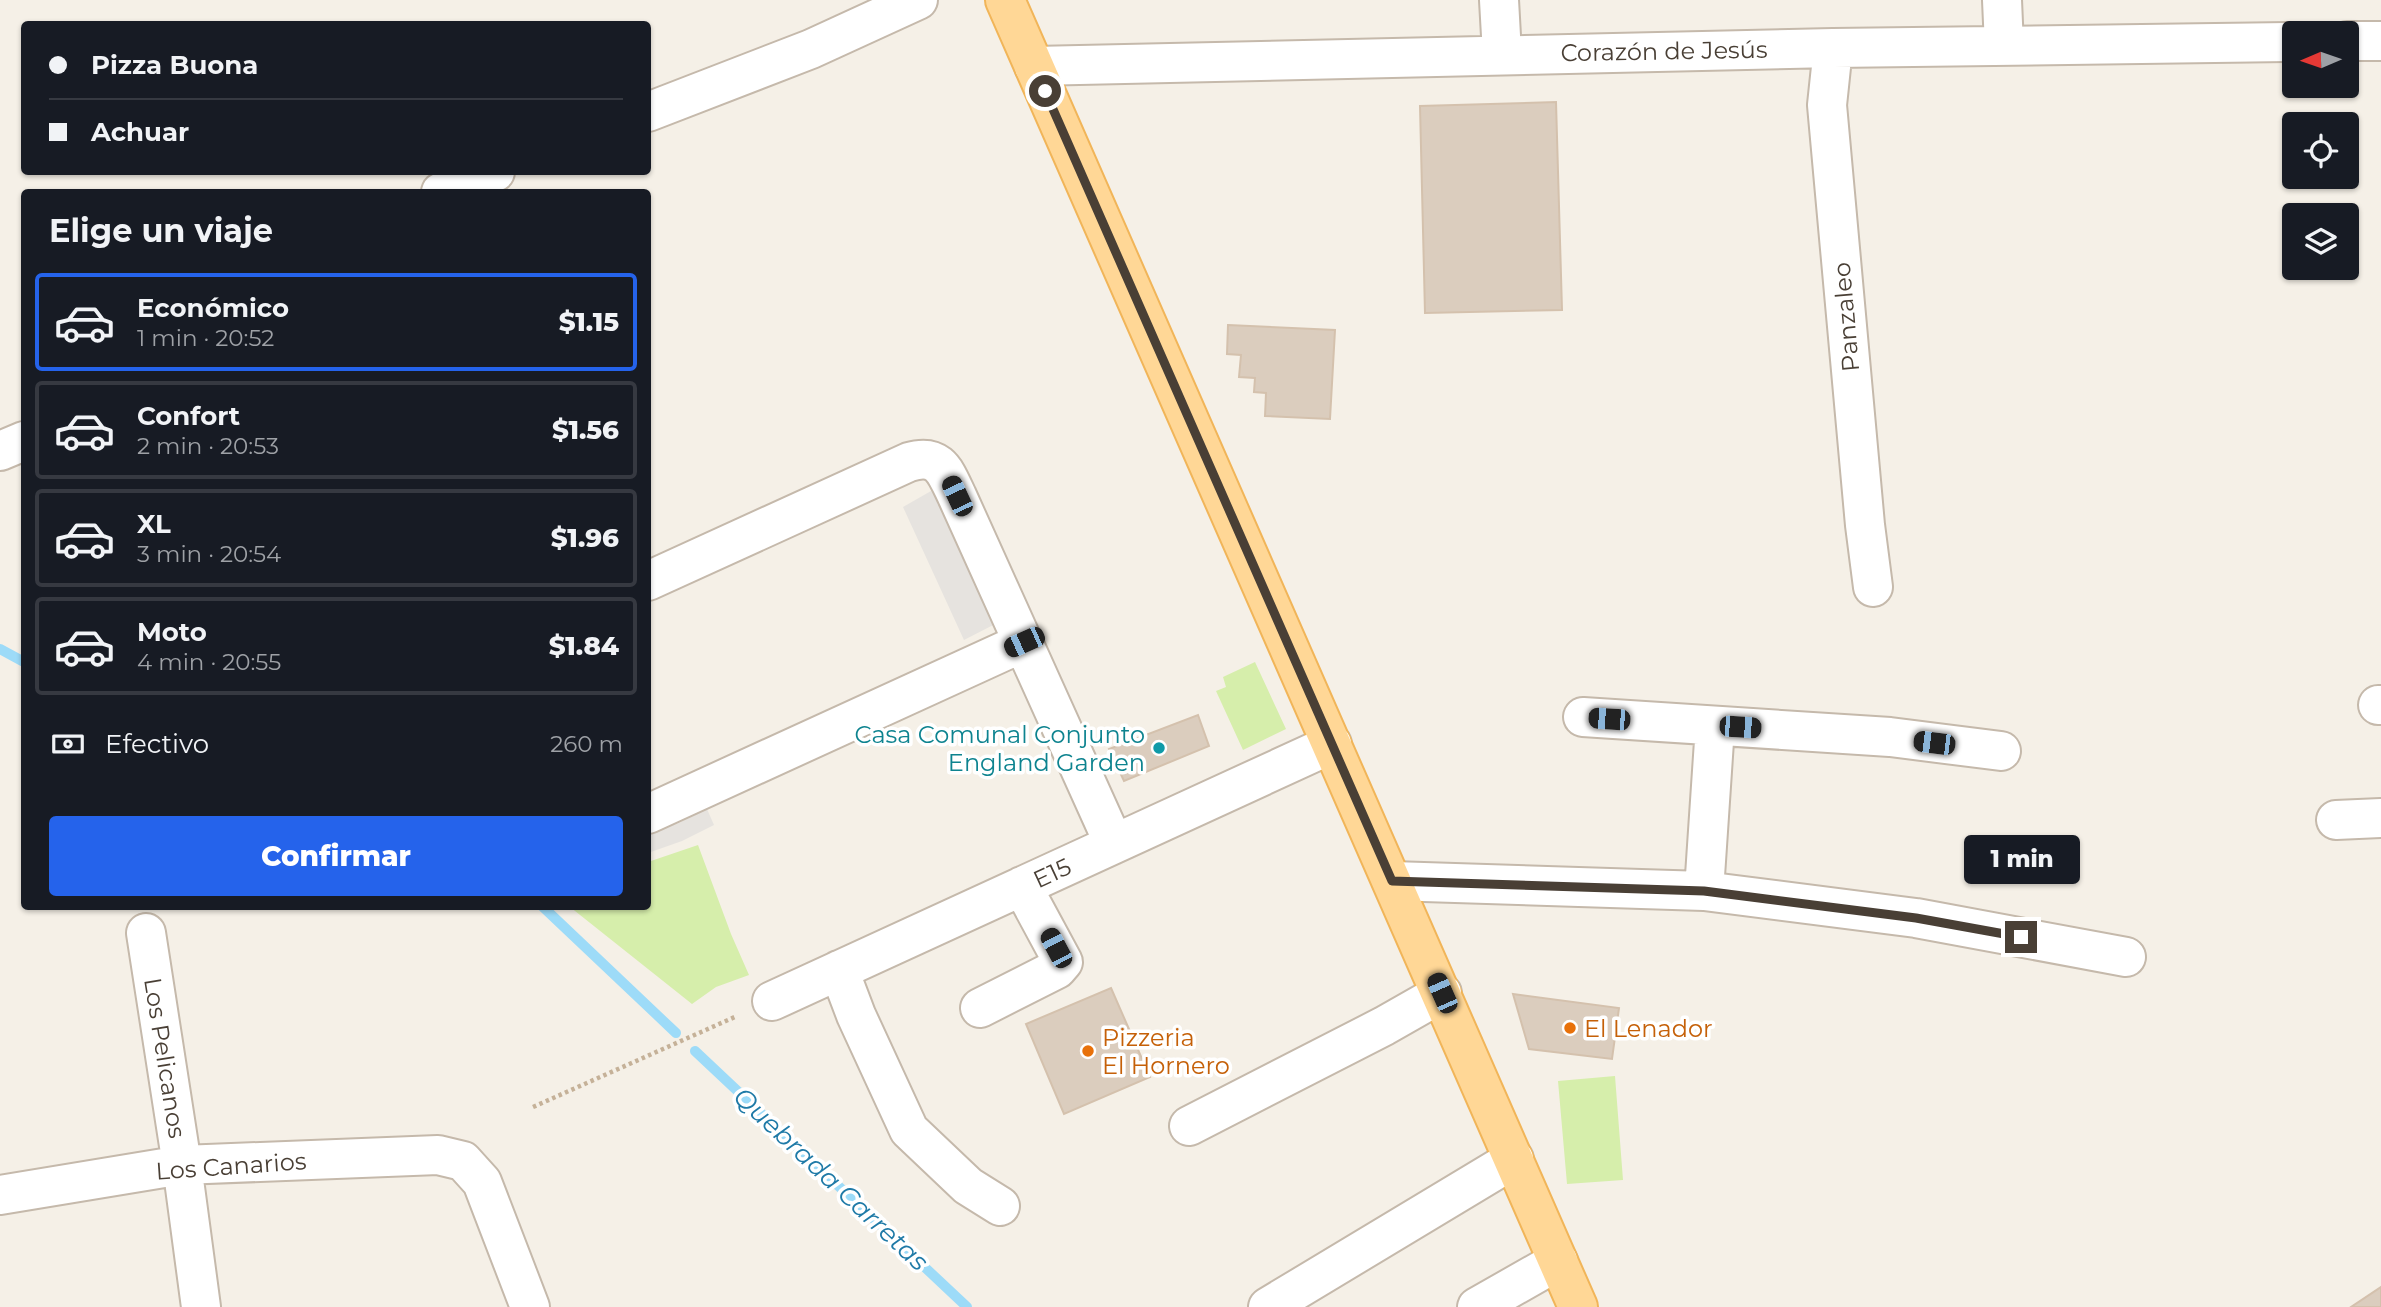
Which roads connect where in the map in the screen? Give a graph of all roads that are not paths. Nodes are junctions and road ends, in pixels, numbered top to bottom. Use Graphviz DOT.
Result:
graph roads {
  1 [pos="918,0"];
  2 [pos="1005,0"];
  3 [pos="1499,0"];
  4 [pos="2002,0"];
  5 [pos="2359,41"];
  6 [pos="2381,41"];
  7 [pos="2282,42"];
  8 [pos="2004,46"];
  9 [pos="1833,48"];
  10 [pos="1502,54"];
  11 [pos="1034,66"];
  12 [pos="651,111"];
  13 [pos="487,175"];
  14 [pos="448,189"];
  15 [pos="21,442"];
  16 [pos="0,451"];
  17 [pos="651,580"];
  18 [pos="1873,587"];
  19 [pos="1024,642"];
  20 [pos="1583,717"];
  21 [pos="1715,726"];
  22 [pos="1332,744"];
  23 [pos="2001,751"];
  24 [pos="651,813"];
  25 [pos="2381,818"];
  26 [pos="2336,820"];
  27 [pos="1114,844"];
  28 [pos="1392,881"];
  29 [pos="1022,886"];
  30 [pos="1704,891"];
  31 [pos="146,933"];
  32 [pos="2126,957"];
  33 [pos="839,970"];
  34 [pos="1442,993"];
  35 [pos="772,1001"];
  36 [pos="980,1008"];
  37 [pos="1189,1126"];
  38 [pos="1514,1159"];
  39 [pos="182,1165"];
  40 [pos="0,1195"];
  41 [pos="1000,1206"];
  42 [pos="1558,1261"];
  43 [pos="201,1307"];
  44 [pos="530,1307"];
  45 [pos="1268,1307"];
  46 [pos="1477,1307"];
  47 [pos="1578,1307"];
  1 -- 12 [label="street"];
  2 -- 11 [label="main road"];
  3 -- 10 [label="street"];
  4 -- 8 [label="street"];
  5 -- 6 [label="street"];
  7 -- 8 [label="street, Corazón de Jesús"];
  8 -- 9 [label="street, Corazón de Jesús"];
  9 -- 10 [label="street, Corazón de Jesús"];
  9 -- 18 [label="street, Panzaleo"];
  10 -- 11 [label="street, Corazón de Jesús"];
  11 -- 22 [label="main road"];
  13 -- 14 [label="street"];
  15 -- 16 [label="street"];
  17 -- 19 [label="street"];
  19 -- 24 [label="street"];
  19 -- 27 [label="street"];
  20 -- 21 [label="street"];
  21 -- 23 [label="street"];
  21 -- 30 [label="street"];
  22 -- 27 [label="street, E15"];
  22 -- 28 [label="main road"];
  25 -- 26 [label="street"];
  27 -- 29 [label="street, E15"];
  28 -- 30 [label="street"];
  28 -- 34 [label="main road"];
  29 -- 33 [label="street, E15"];
  29 -- 36 [label="street"];
  30 -- 32 [label="street"];
  31 -- 39 [label="street, Los Pelicanos"];
  33 -- 35 [label="street, E15"];
  33 -- 41 [label="street"];
  34 -- 37 [label="street"];
  34 -- 38 [label="main road"];
  38 -- 42 [label="main road"];
  38 -- 45 [label="street"];
  39 -- 40 [label="street, Los Canarios"];
  39 -- 43 [label="street, Los Pelicanos"];
  39 -- 44 [label="street, Los Canarios"];
  42 -- 46 [label="street"];
  42 -- 47 [label="main road"];
}
